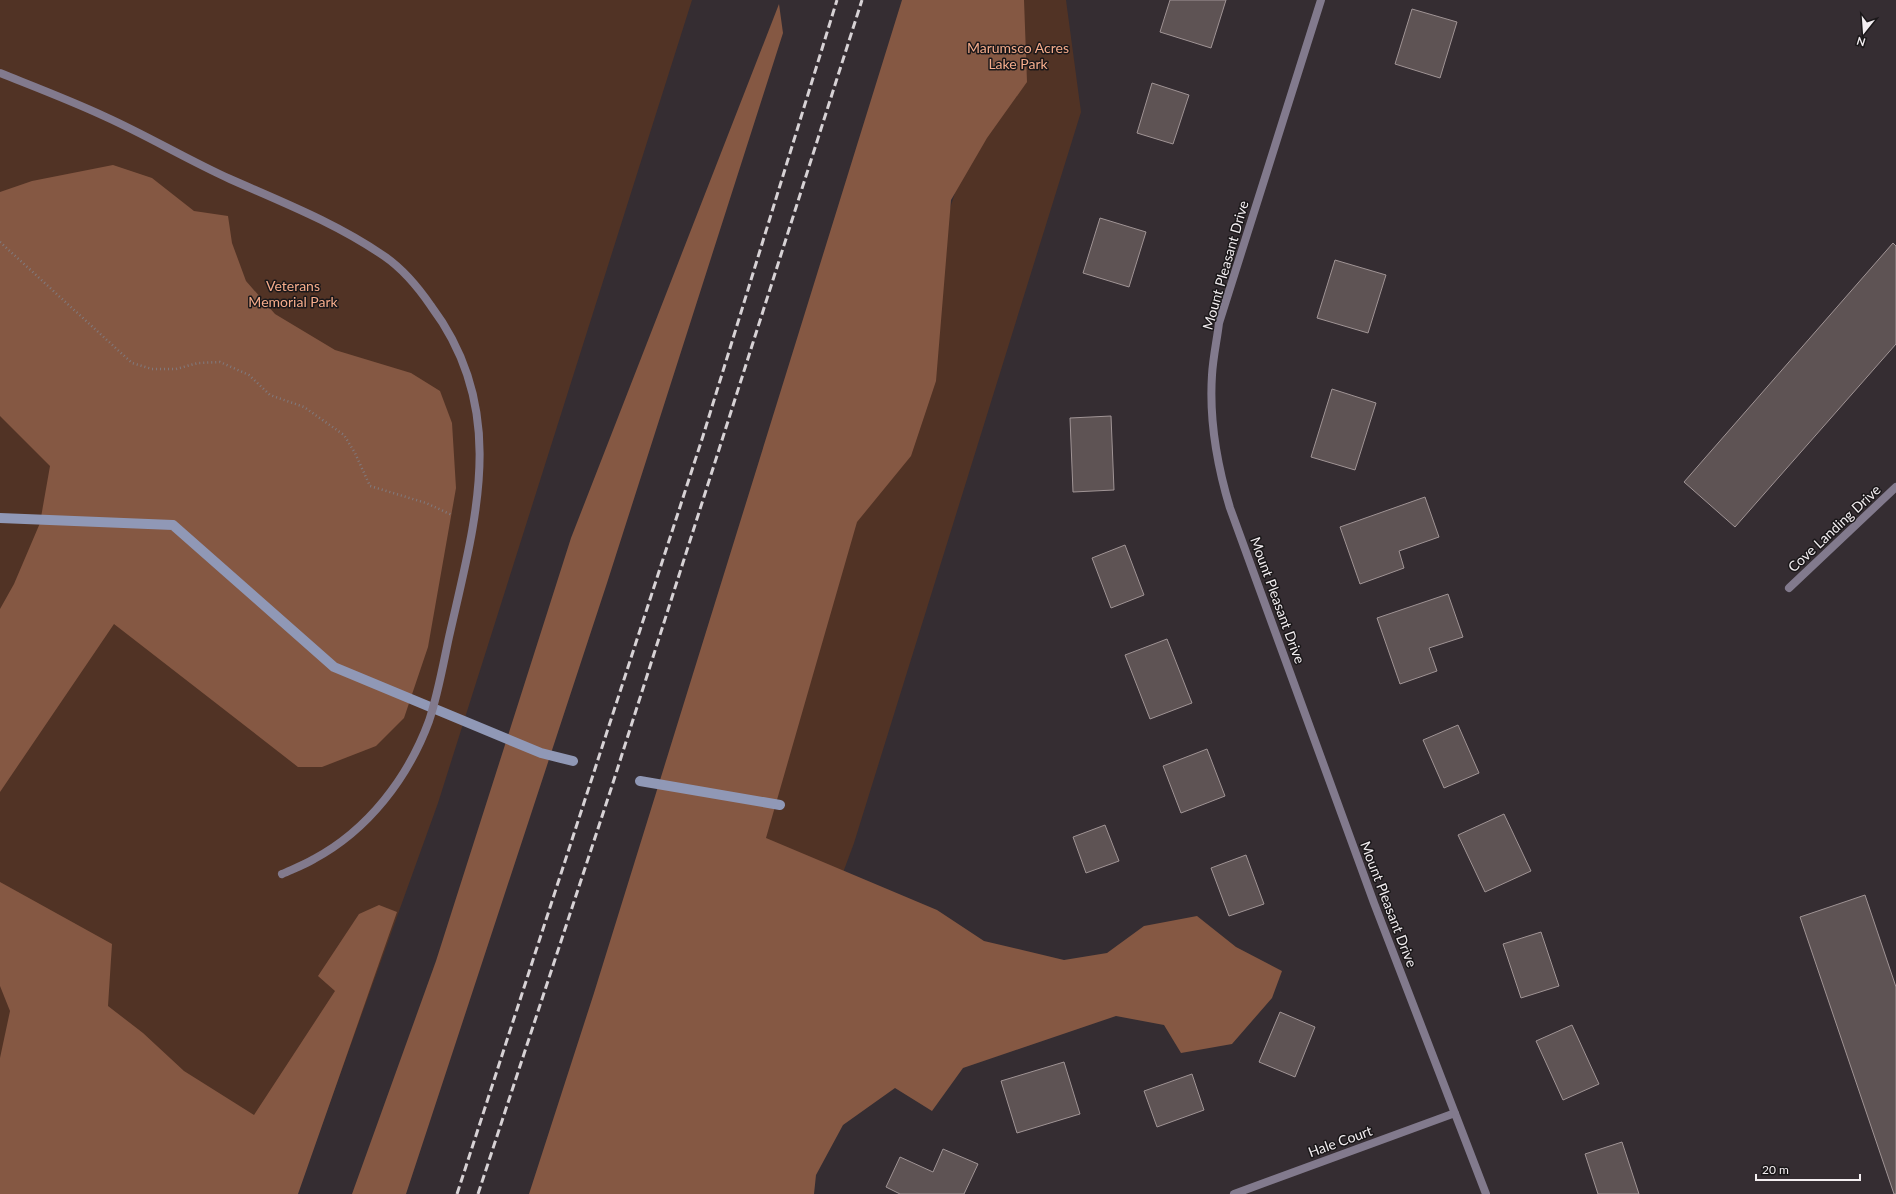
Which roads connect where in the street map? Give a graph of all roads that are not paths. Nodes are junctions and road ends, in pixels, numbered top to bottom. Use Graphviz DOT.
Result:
graph roads {
  1 [pos="1321,0"];
  2 [pos="0,73"];
  3 [pos="1896,487"];
  4 [pos="1789,588"];
  5 [pos="282,874"];
  6 [pos="1455,1112"];
  7 [pos="1234,1194"];
  8 [pos="1486,1194"];
  1 -- 6 [label="street, Mount Pleasant Drive"];
  2 -- 5 [label="street"];
  3 -- 4 [label="street, Cove Landing Drive"];
  6 -- 7 [label="street, Hale Court"];
  6 -- 8 [label="street, Mount Pleasant Drive"];
}
